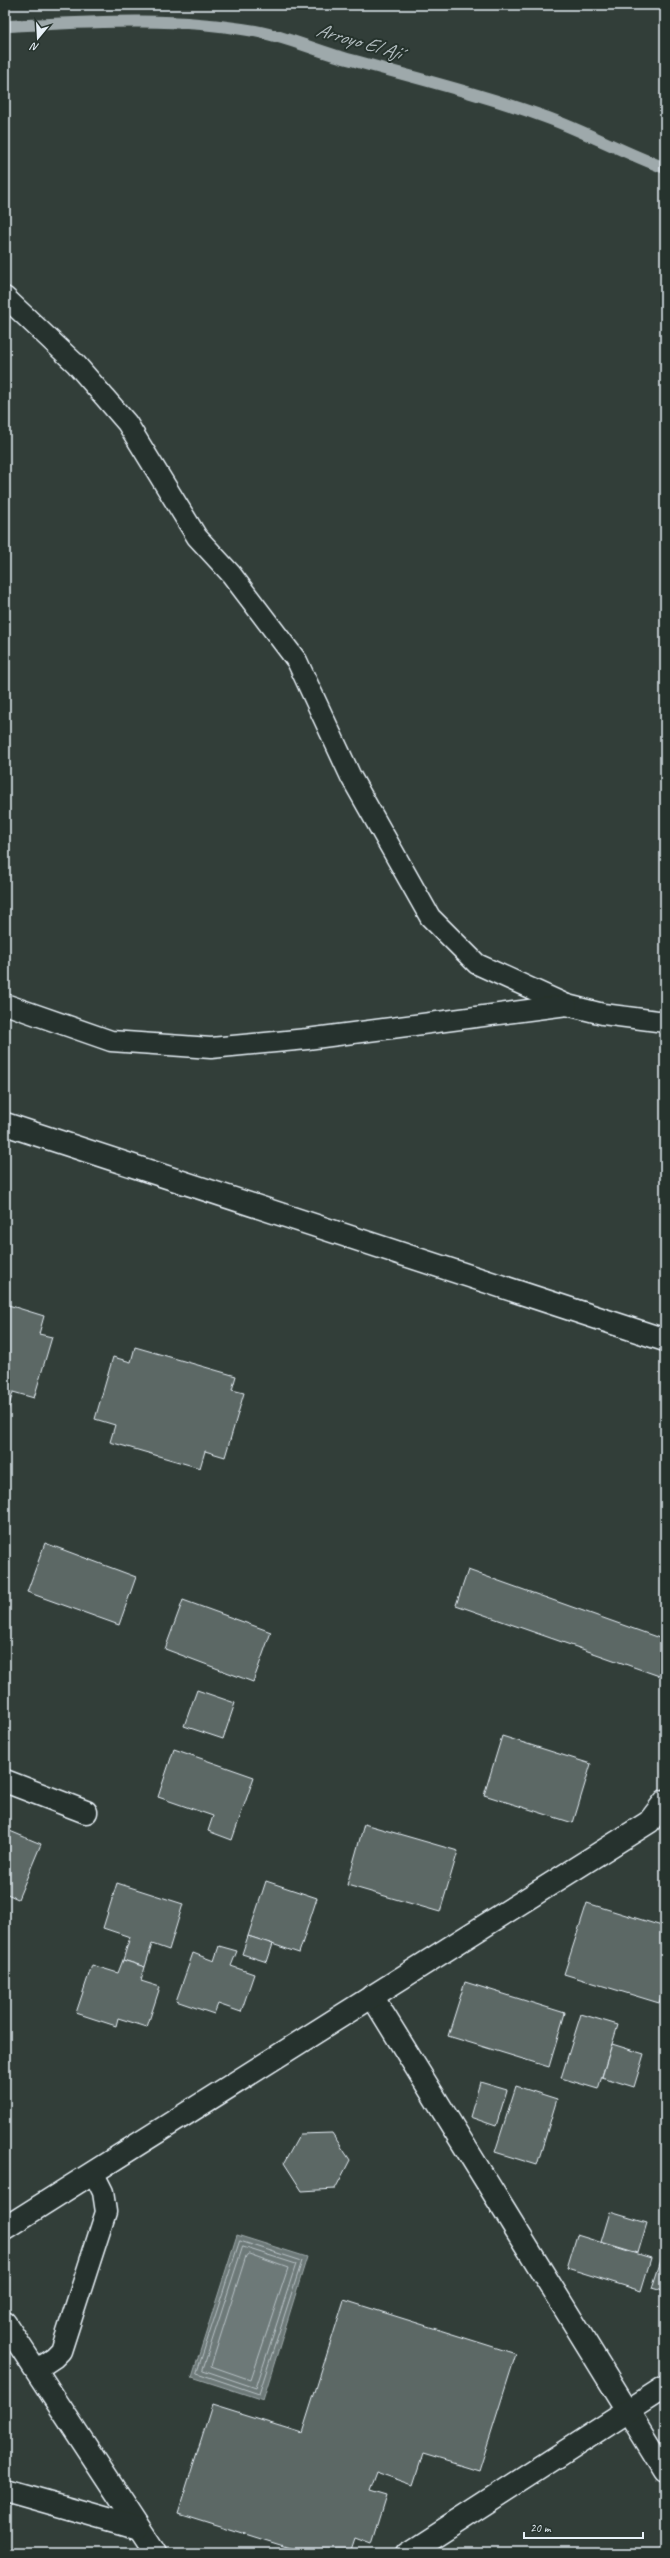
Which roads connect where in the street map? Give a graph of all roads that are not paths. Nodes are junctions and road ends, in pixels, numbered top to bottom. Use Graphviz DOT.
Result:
graph roads {
  1 [pos="5,297"];
  2 [pos="5,1004"];
  3 [pos="568,1005"];
  4 [pos="665,1022"];
  5 [pos="5,1124"];
  6 [pos="665,1340"];
  7 [pos="5,1781"];
  8 [pos="665,1801"];
  9 [pos="86,1812"];
  10 [pos="372,1996"];
  11 [pos="93,2172"];
  12 [pos="5,2228"];
  13 [pos="5,2323"];
  14 [pos="36,2370"];
  15 [pos="665,2387"];
  16 [pos="628,2410"];
  17 [pos="665,2471"];
  18 [pos="5,2490"];
  19 [pos="139,2528"];
  20 [pos="156,2553"];
  21 [pos="408,2553"];
  1 -- 3 [label="lane"];
  2 -- 3 [label="lane"];
  3 -- 4 [label="lane"];
  5 -- 6 [label="street"];
  7 -- 9 [label="street"];
  8 -- 10 [label="street"];
  10 -- 11 [label="street"];
  10 -- 16 [label="street"];
  11 -- 12 [label="street"];
  11 -- 14 [label="lane"];
  13 -- 14 [label="street"];
  14 -- 19 [label="street"];
  15 -- 16 [label="street"];
  16 -- 17 [label="street"];
  16 -- 21 [label="street"];
  18 -- 19 [label="street"];
  19 -- 20 [label="street"];
}
